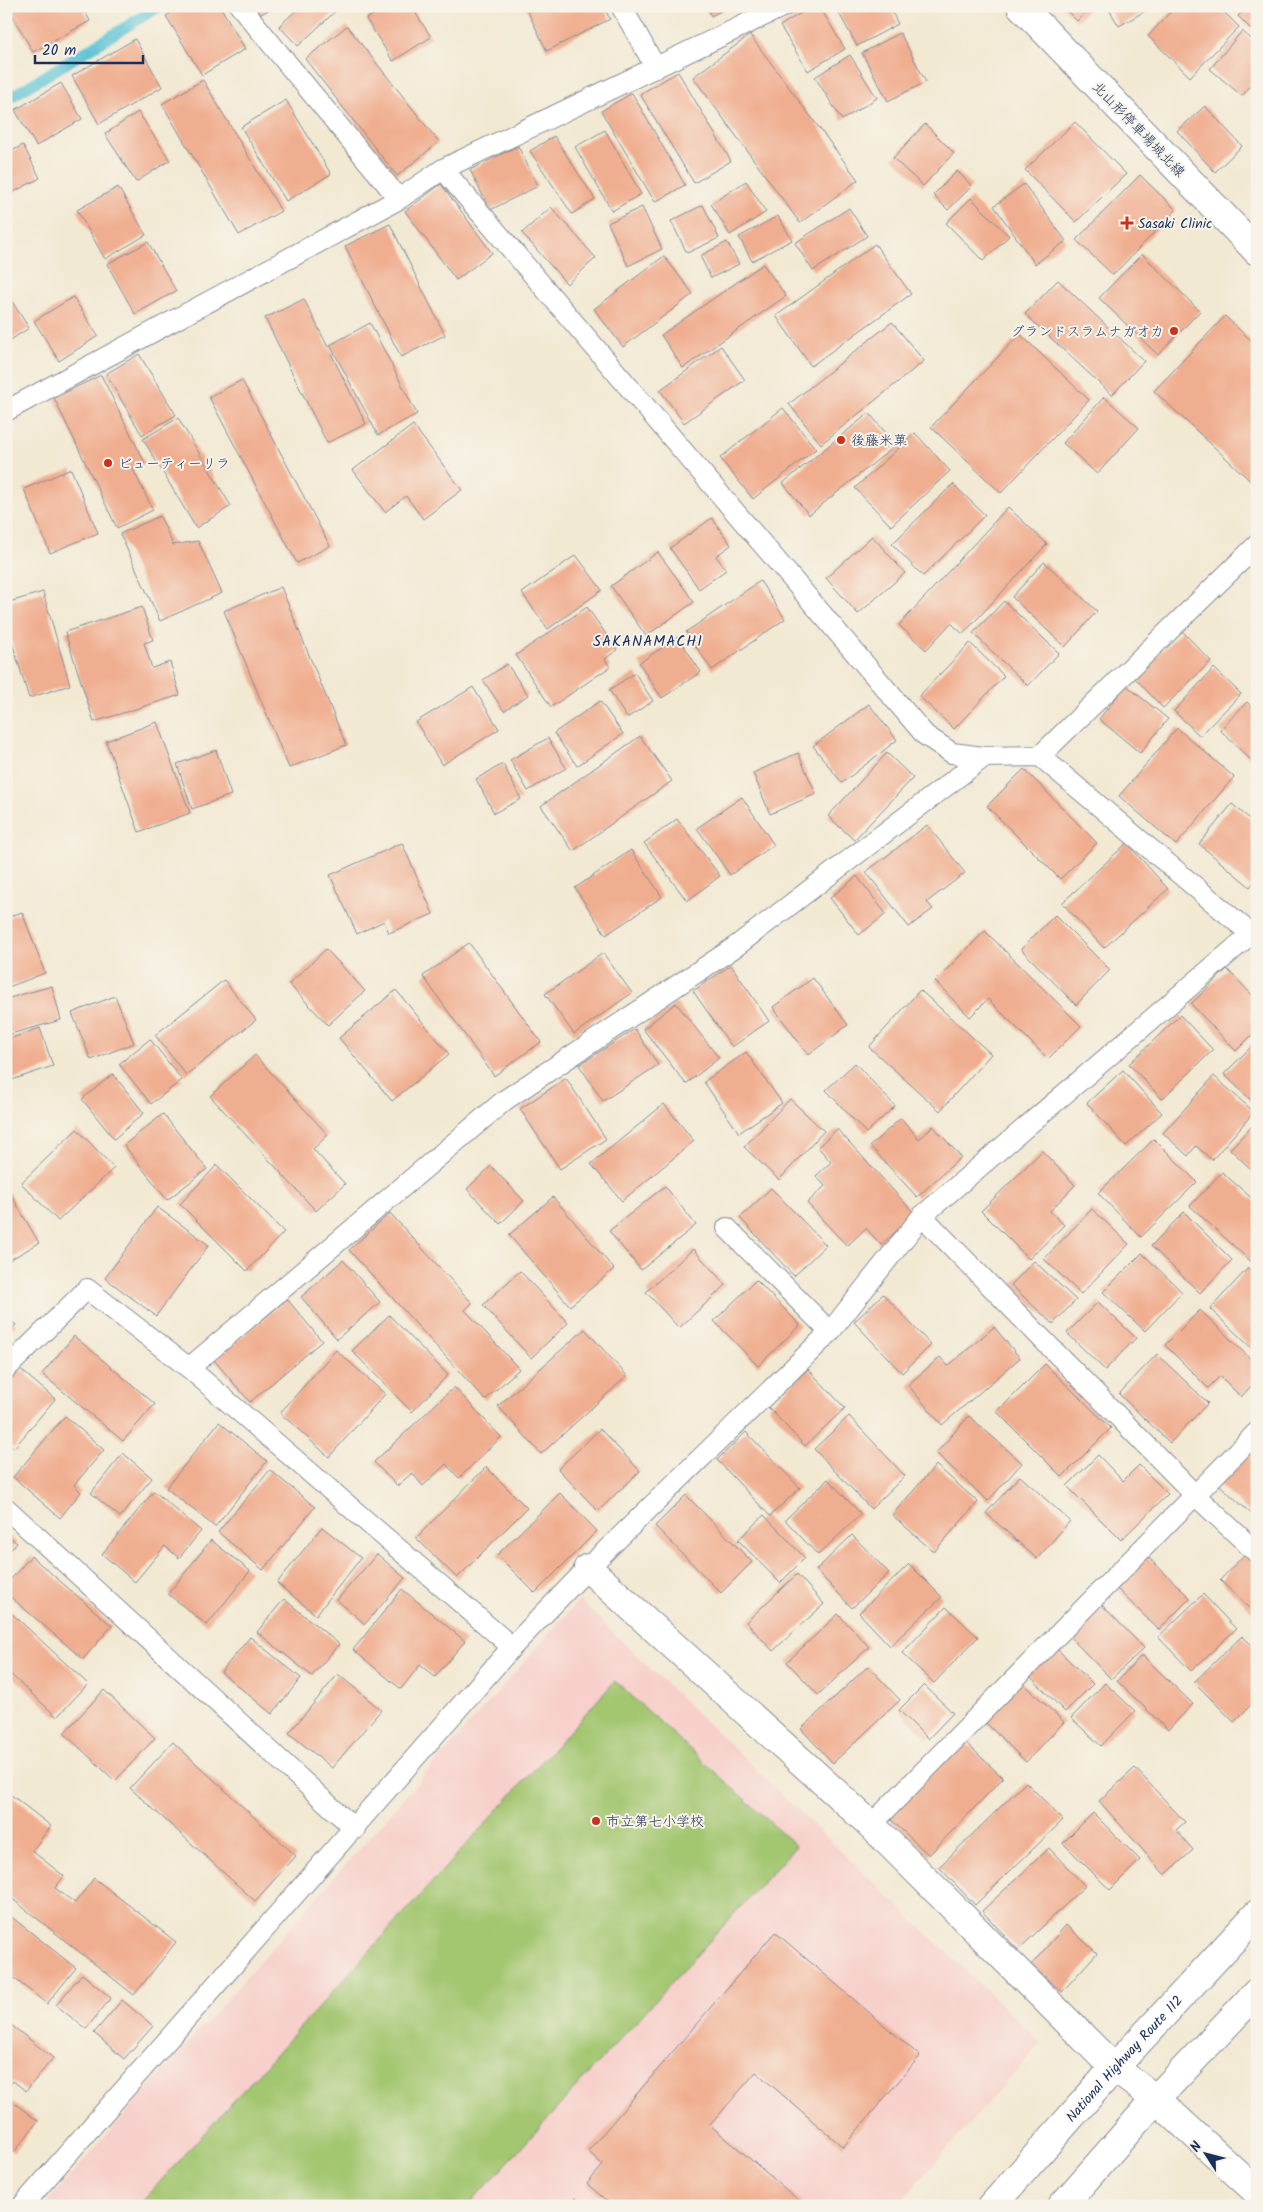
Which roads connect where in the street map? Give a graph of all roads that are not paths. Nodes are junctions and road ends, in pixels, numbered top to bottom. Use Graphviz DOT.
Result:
graph roads {
  1 [pos="240,6"];
  2 [pos="621,6"];
  3 [pos="784,6"];
  4 [pos="1021,6"];
  5 [pos="656,68"];
  6 [pos="443,169"];
  7 [pos="398,199"];
  8 [pos="1253,240"];
  9 [pos="6,412"];
  10 [pos="1257,545"];
  11 [pos="1040,756"];
  12 [pos="984,757"];
  13 [pos="1255,934"];
  14 [pos="922,1216"];
  15 [pos="727,1228"];
  16 [pos="830,1332"];
  17 [pos="189,1368"];
  18 [pos="6,1369"];
  19 [pos="1257,1432"];
  20 [pos="1195,1495"];
  21 [pos="6,1508"];
  22 [pos="1257,1553"];
  23 [pos="588,1568"];
  24 [pos="512,1647"];
  25 [pos="871,1825"];
  26 [pos="355,1829"];
  27 [pos="1257,1914"];
  28 [pos="1257,1992"];
  29 [pos="1114,2068"];
  30 [pos="1156,2099"];
  31 [pos="1257,2192"];
  32 [pos="22,2206"];
  33 [pos="992,2206"];
  34 [pos="1062,2206"];
  1 -- 7 [label="lane"];
  2 -- 5 [label="lane"];
  3 -- 5 [label="lane"];
  4 -- 8 [label="main road, 北山形停車場城北線"];
  5 -- 6 [label="lane"];
  6 -- 7 [label="lane"];
  6 -- 12 [label="lane"];
  7 -- 9 [label="lane"];
  10 -- 11 [label="lane"];
  11 -- 12 [label="lane"];
  11 -- 13 [label="lane"];
  12 -- 17 [label="lane"];
  13 -- 14 [label="lane"];
  14 -- 16 [label="lane"];
  14 -- 20 [label="lane"];
  15 -- 16 [label="lane"];
  16 -- 23 [label="lane"];
  17 -- 18 [label="lane"];
  17 -- 24 [label="lane"];
  19 -- 20 [label="lane"];
  20 -- 22 [label="lane"];
  20 -- 25 [label="lane"];
  21 -- 26 [label="lane"];
  23 -- 24 [label="lane"];
  23 -- 25 [label="main road"];
  24 -- 26 [label="lane"];
  25 -- 29 [label="main road"];
  26 -- 32 [label="lane"];
  27 -- 29 [label="main road, National Highway Route 112"];
  28 -- 30 [label="main road"];
  29 -- 30 [label="main road"];
  29 -- 33 [label="main road, National Highway Route 112"];
  30 -- 31 [label="main road"];
  30 -- 34 [label="main road"];
}
